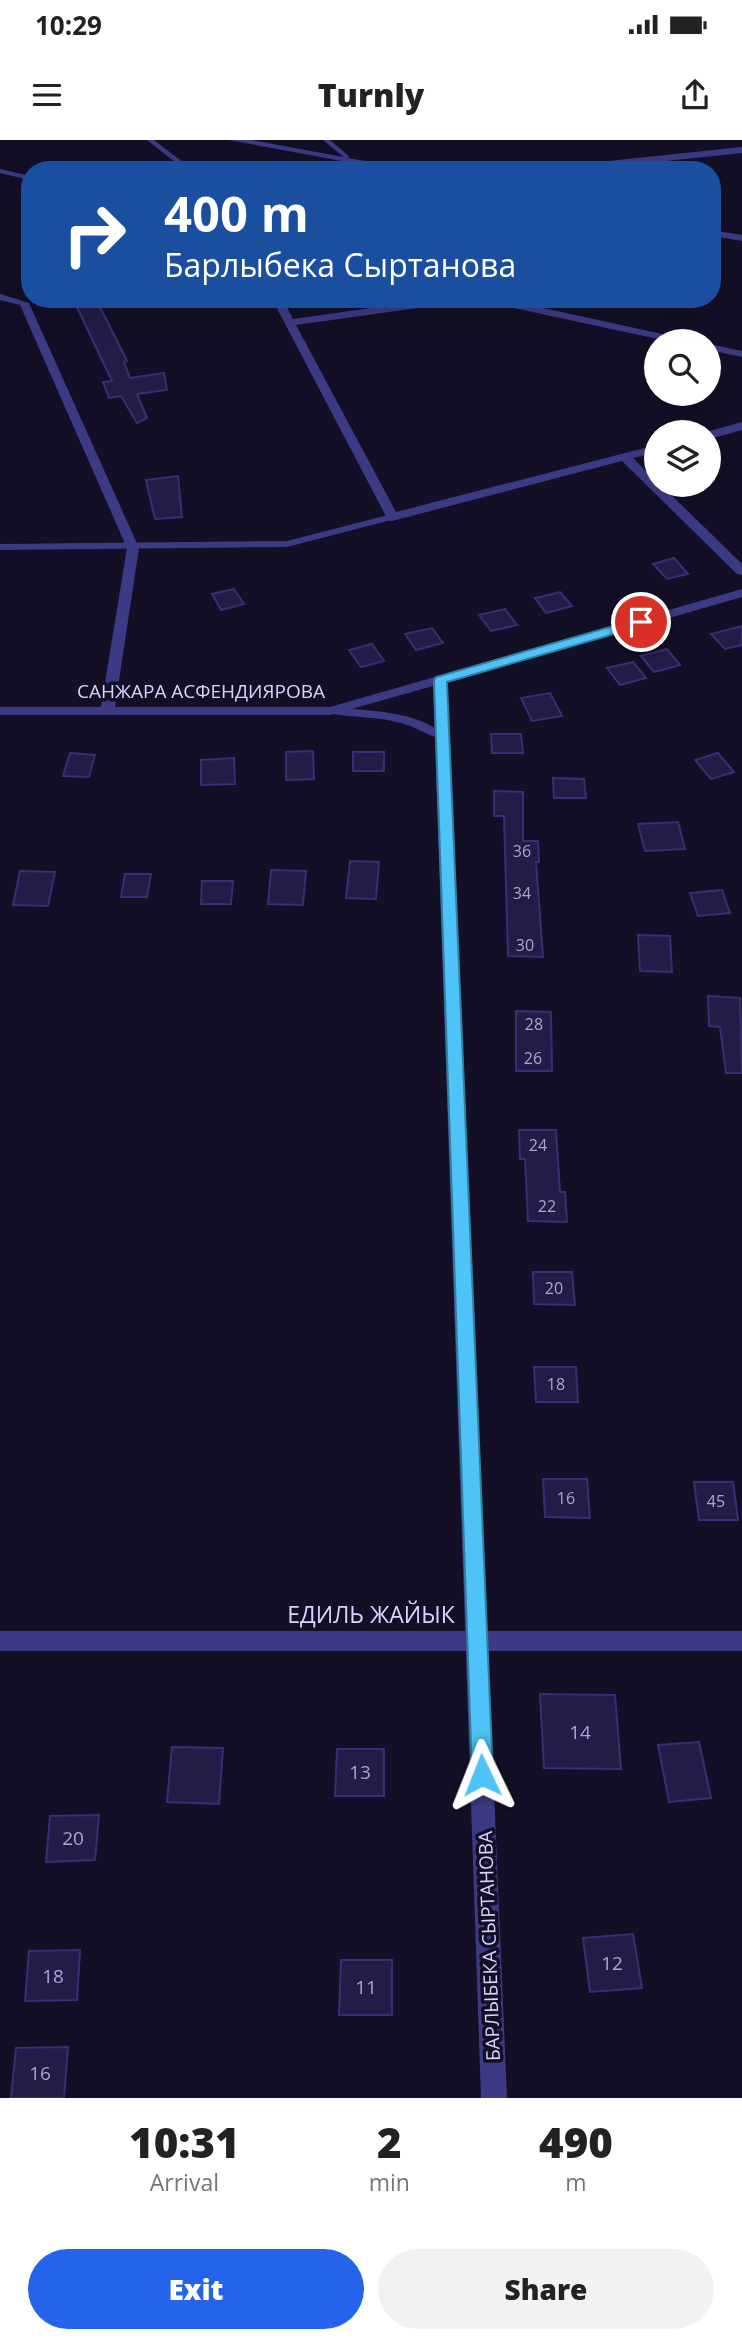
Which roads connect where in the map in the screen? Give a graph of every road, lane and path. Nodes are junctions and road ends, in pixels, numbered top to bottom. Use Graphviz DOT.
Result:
graph roads {
  1 [pos="150,140"];
  2 [pos="234,140"];
  3 [pos="327,140"];
  4 [pos="742,150"];
  5 [pos="347,157"];
  6 [pos="178,161"];
  7 [pos="366,161"];
  8 [pos="637,161"];
  9 [pos="0,171"];
  10 [pos="21,176"];
  11 [pos="721,234"];
  12 [pos="742,238"];
  13 [pos="0,297"];
  14 [pos="21,302"];
  15 [pos="26,308"];
  16 [pos="282,308"];
  17 [pos="396,308"];
  18 [pos="527,308"];
  19 [pos="290,323"];
  20 [pos="644,333"];
  21 [pos="721,350"];
  22 [pos="742,355"];
  23 [pos="742,426"];
  24 [pos="721,432"];
  25 [pos="644,452"];
  26 [pos="625,457"];
  27 [pos="392,517"];
  28 [pos="0,547"];
  29 [pos="133,548"];
  30 [pos="742,571"];
  31 [pos="742,593"];
  32 [pos="440,680"];
  33 [pos="0,711"];
  34 [pos="107,711"];
  35 [pos="330,711"];
  36 [pos="442,737"];
  37 [pos="0,1641"];
  38 [pos="477,1641"];
  39 [pos="742,1641"];
  40 [pos="494,2098"];
  1 -- 6 [label="lane"];
  2 -- 5 [label="street"];
  3 -- 5 [label="lane"];
  4 -- 8 [label="street"];
  5 -- 7 [label="street"];
  9 -- 10 [label="lane"];
  11 -- 12 [label="street"];
  13 -- 14 [label="street"];
  15 -- 29 [label="street"];
  16 -- 19 [label="street"];
  17 -- 19 [label="street"];
  18 -- 20 [label="street"];
  19 -- 27 [label="street"];
  21 -- 22 [label="street"];
  23 -- 24 [label="street"];
  25 -- 26 [label="street"];
  26 -- 27 [label="street"];
  26 -- 30 [label="street"];
  27 -- 29 [label="lane"];
  28 -- 29 [label="lane"];
  29 -- 34 [label="street"];
  31 -- 32 [label="street"];
  32 -- 35 [label="street, САНЖАРА АСФЕНДИЯРОВА"];
  32 -- 36 [label="street, БАРЛЫБЕКА СЫРТАНОВА"];
  33 -- 34 [label="street, САНЖАРА АСФЕНДИЯРОВА"];
  34 -- 35 [label="street, САНЖАРА АСФЕНДИЯРОВА"];
  35 -- 36 [label="lane"];
  36 -- 38 [label="street, БАРЛЫБЕКА СЫРТАНОВА"];
  37 -- 38 [label="street, ЕДИЛЬ ЖАЙЫК"];
  38 -- 39 [label="street, ЕДИЛЬ ЖАЙЫК"];
  38 -- 40 [label="street, БАРЛЫБЕКА СЫРТАНОВА"];
}
